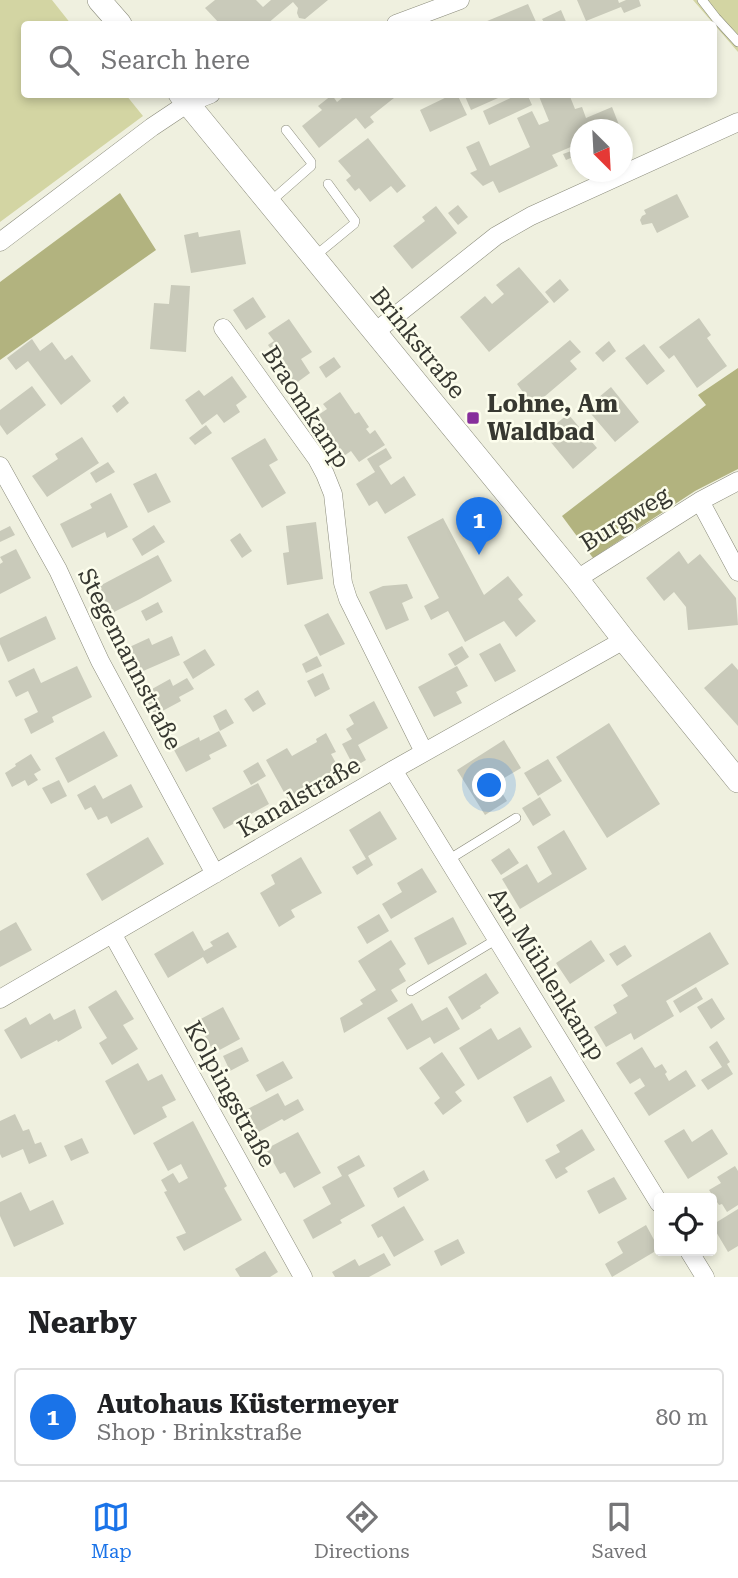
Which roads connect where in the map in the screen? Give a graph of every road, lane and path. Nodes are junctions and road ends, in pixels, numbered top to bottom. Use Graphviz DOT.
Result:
graph roads {
  1 [pos="99,0"];
  2 [pos="460,0"];
  3 [pos="702,0"];
  4 [pos="117,21"];
  5 [pos="404,21"];
  6 [pos="738,42"];
  7 [pos="184,99"];
  8 [pos="738,122"];
  9 [pos="286,130"];
  10 [pos="328,184"];
  11 [pos="269,202"];
  12 [pos="0,242"];
  13 [pos="314,257"];
  14 [pos="223,328"];
  15 [pos="375,332"];
  16 [pos="0,466"];
  17 [pos="738,481"];
  18 [pos="700,501"];
  19 [pos="738,572"];
  20 [pos="577,579"];
  21 [pos="624,640"];
  22 [pos="424,752"];
  23 [pos="393,770"];
  24 [pos="738,780"];
  25 [pos="516,818"];
  26 [pos="448,860"];
  27 [pos="215,874"];
  28 [pos="113,935"];
  29 [pos="497,939"];
  30 [pos="411,991"];
  31 [pos="0,999"];
  32 [pos="654,1195"];
  33 [pos="692,1256"];
  34 [pos="303,1277"];
  35 [pos="705,1277"];
  1 -- 4 [label="street"];
  2 -- 5 [label="street"];
  3 -- 6 [label="lane"];
  7 -- 11 [label="street, Brinkstraße"];
  7 -- 12 [label="street"];
  8 -- 15 [label="street"];
  9 -- 11 [label="lane"];
  10 -- 13 [label="lane"];
  11 -- 13 [label="street, Brinkstraße"];
  13 -- 15 [label="street, Brinkstraße"];
  14 -- 22 [label="street, Braomkamp"];
  15 -- 20 [label="street, Brinkstraße"];
  16 -- 27 [label="street, Stegemannstraße"];
  17 -- 18 [label="street, Burgweg"];
  18 -- 19 [label="street, Burgweg"];
  18 -- 20 [label="street, Burgweg"];
  20 -- 21 [label="street, Brinkstraße"];
  21 -- 22 [label="street, Kanalstraße"];
  21 -- 24 [label="street, Brinkstraße"];
  22 -- 23 [label="street, Kanalstraße"];
  23 -- 26 [label="street, Am Mühlenkamp"];
  23 -- 27 [label="street, Kanalstraße"];
  25 -- 26 [label="lane"];
  26 -- 29 [label="street, Am Mühlenkamp"];
  27 -- 28 [label="street, Kanalstraße"];
  28 -- 31 [label="street, Kanalstraße"];
  28 -- 34 [label="street, Kolpingstraße"];
  29 -- 30 [label="lane"];
  29 -- 32 [label="street, Am Mühlenkamp"];
  33 -- 35 [label="street"];
}
